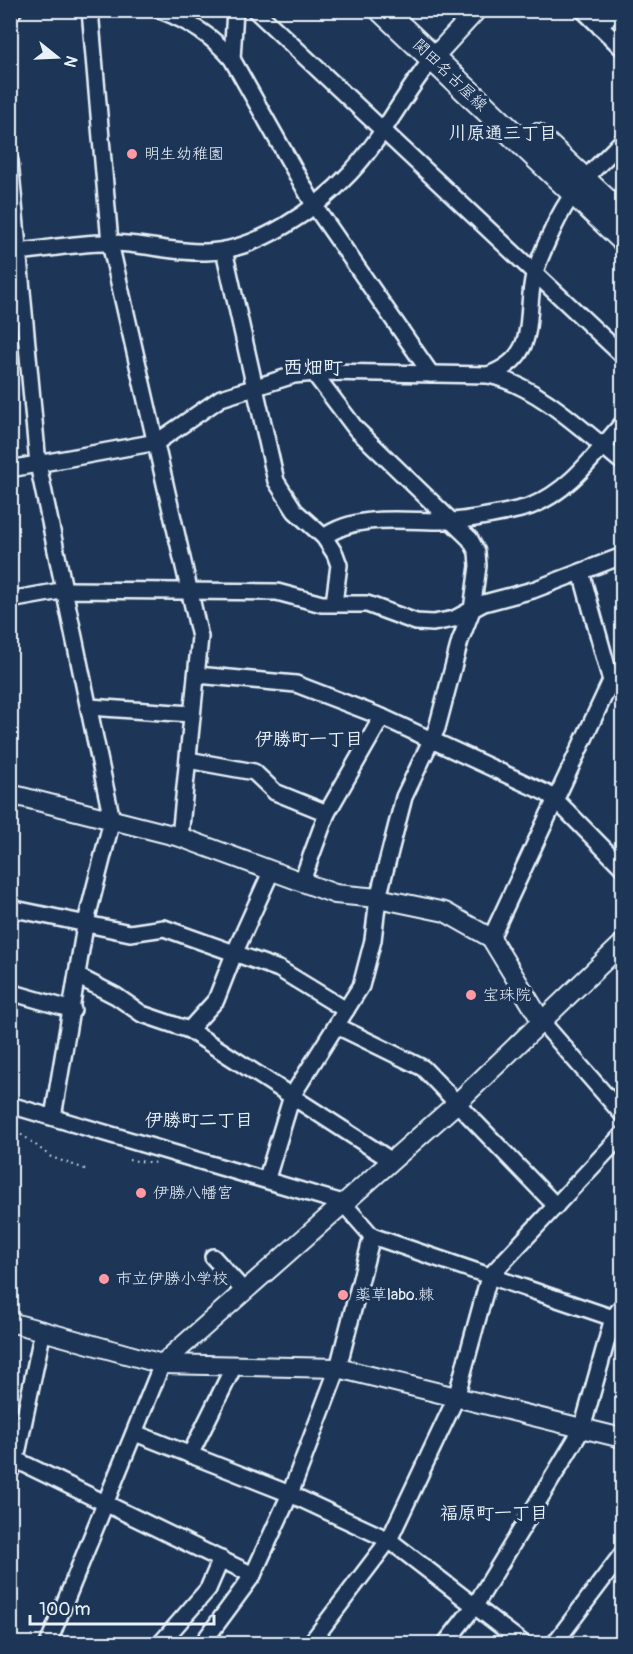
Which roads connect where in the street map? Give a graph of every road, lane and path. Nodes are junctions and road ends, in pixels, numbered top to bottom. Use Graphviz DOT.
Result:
graph roads {
  1 [pos="90,10"];
  2 [pos="160,10"];
  3 [pos="235,10"];
  4 [pos="255,10"];
  5 [pos="382,10"];
  6 [pos="405,10"];
  7 [pos="477,10"];
  8 [pos="583,10"];
  9 [pos="615,10"];
  10 [pos="600,27"];
  11 [pos="622,48"];
  12 [pos="438,52"];
  13 [pos="232,59"];
  14 [pos="383,131"];
  15 [pos="622,141"];
  16 [pos="10,161"];
  17 [pos="580,187"];
  18 [pos="314,205"];
  19 [pos="622,216"];
  20 [pos="622,238"];
  21 [pos="110,243"];
  22 [pos="224,250"];
  23 [pos="15,252"];
  24 [pos="535,273"];
  25 [pos="622,355"];
  26 [pos="313,372"];
  27 [pos="431,374"];
  28 [pos="488,375"];
  29 [pos="255,387"];
  30 [pos="622,424"];
  31 [pos="156,442"];
  32 [pos="602,446"];
  33 [pos="622,462"];
  34 [pos="38,464"];
  35 [pos="10,468"];
  36 [pos="453,521"];
  37 [pos="324,537"];
  38 [pos="622,556"];
  39 [pos="581,572"];
  40 [pos="66,590"];
  41 [pos="191,593"];
  42 [pos="10,600"];
  43 [pos="334,603"];
  44 [pos="472,610"];
  45 [pos="197,675"];
  46 [pos="617,682"];
  47 [pos="89,707"];
  48 [pos="192,714"];
  49 [pos="382,717"];
  50 [pos="432,742"];
  51 [pos="188,760"];
  52 [pos="10,794"];
  53 [pos="555,798"];
  54 [pos="327,813"];
  55 [pos="112,820"];
  56 [pos="180,837"];
  57 [pos="622,867"];
  58 [pos="271,872"];
  59 [pos="303,881"];
  60 [pos="378,898"];
  61 [pos="10,908"];
  62 [pos="86,926"];
  63 [pos="491,938"];
  64 [pos="622,944"];
  65 [pos="234,954"];
  66 [pos="79,977"];
  67 [pos="10,992"];
  68 [pos="73,1010"];
  69 [pos="346,1010"];
  70 [pos="542,1022"];
  71 [pos="337,1026"];
  72 [pos="189,1030"];
  73 [pos="292,1096"];
  74 [pos="456,1104"];
  75 [pos="10,1105"];
  76 [pos="622,1114"];
  77 [pos="53,1117"];
  78 [pos="10,1130"];
  79 [pos="622,1135"];
  80 [pos="392,1161"];
  81 [pos="88,1170"];
  82 [pos="267,1178"];
  83 [pos="344,1203"];
  84 [pos="556,1206"];
  85 [pos="372,1236"];
  86 [pos="213,1257"];
  87 [pos="489,1277"];
  88 [pos="244,1292"];
  89 [pos="619,1315"];
  90 [pos="10,1322"];
  91 [pos="43,1330"];
  92 [pos="162,1364"];
  93 [pos="234,1366"];
  94 [pos="338,1368"];
  95 [pos="456,1398"];
  96 [pos="582,1429"];
  97 [pos="135,1433"];
  98 [pos="622,1438"];
  99 [pos="190,1455"];
  100 [pos="12,1463"];
  101 [pos="290,1494"];
  102 [pos="106,1504"];
  103 [pos="389,1540"];
  104 [pos="622,1554"];
  105 [pos="221,1559"];
  106 [pos="253,1575"];
  107 [pos="476,1604"];
  108 [pos="48,1644"];
  109 [pos="160,1644"];
  110 [pos="202,1644"];
  111 [pos="310,1644"];
  112 [pos="446,1644"];
  113 [pos="524,1644"];
  114 [pos="554,1644"];
  1 -- 21 [label="street"];
  2 -- 13 [label="street"];
  3 -- 13 [label="street"];
  4 -- 14 [label="street"];
  5 -- 12 [label="main road, 関田名古屋線"];
  6 -- 12 [label="main road, 関田名古屋線"];
  7 -- 12 [label="street"];
  8 -- 10 [label="street"];
  9 -- 10 [label="street"];
  10 -- 11 [label="street"];
  12 -- 14 [label="street"];
  12 -- 17 [label="main road, 関田名古屋線"];
  13 -- 18 [label="street"];
  14 -- 18 [label="street"];
  14 -- 24 [label="street"];
  15 -- 17 [label="street"];
  16 -- 23 [label="street"];
  17 -- 19 [label="main road, 関田名古屋線"];
  17 -- 20 [label="main road, 関田名古屋線"];
  17 -- 24 [label="street"];
  18 -- 22 [label="street"];
  18 -- 27 [label="street"];
  21 -- 22 [label="street"];
  21 -- 23 [label="street"];
  21 -- 31 [label="street"];
  22 -- 29 [label="street"];
  23 -- 34 [label="street"];
  24 -- 25 [label="street"];
  24 -- 28 [label="street"];
  26 -- 27 [label="street"];
  26 -- 29 [label="street"];
  26 -- 36 [label="street"];
  27 -- 28 [label="street"];
  28 -- 32 [label="street"];
  29 -- 31 [label="street"];
  29 -- 37 [label="street"];
  30 -- 32 [label="street"];
  31 -- 34 [label="street"];
  31 -- 41 [label="street"];
  32 -- 33 [label="street"];
  32 -- 36 [label="street"];
  34 -- 35 [label="street"];
  34 -- 40 [label="street"];
  36 -- 37 [label="street"];
  36 -- 44 [label="street"];
  37 -- 43 [label="street"];
  38 -- 39 [label="street"];
  39 -- 44 [label="street"];
  39 -- 46 [label="street"];
  40 -- 41 [label="street"];
  40 -- 42 [label="street"];
  40 -- 47 [label="street"];
  41 -- 43 [label="street"];
  41 -- 45 [label="street"];
  43 -- 44 [label="street"];
  44 -- 50 [label="street"];
  45 -- 48 [label="street"];
  45 -- 49 [label="street"];
  46 -- 53 [label="street"];
  47 -- 48 [label="street"];
  47 -- 55 [label="street"];
  48 -- 51 [label="street"];
  49 -- 50 [label="street"];
  49 -- 54 [label="street"];
  50 -- 53 [label="street"];
  50 -- 60 [label="street"];
  51 -- 54 [label="street"];
  51 -- 56 [label="street"];
  52 -- 55 [label="street"];
  53 -- 57 [label="street"];
  53 -- 63 [label="street"];
  54 -- 59 [label="street"];
  55 -- 56 [label="street"];
  55 -- 62 [label="street"];
  56 -- 58 [label="street"];
  58 -- 59 [label="street"];
  58 -- 65 [label="street"];
  59 -- 60 [label="street"];
  60 -- 63 [label="street"];
  60 -- 69 [label="street"];
  61 -- 62 [label="street"];
  62 -- 65 [label="street"];
  62 -- 66 [label="street"];
  63 -- 70 [label="street"];
  64 -- 70 [label="street"];
  65 -- 69 [label="street"];
  65 -- 72 [label="street"];
  66 -- 68 [label="street"];
  66 -- 72 [label="street"];
  67 -- 68 [label="street"];
  68 -- 77 [label="street"];
  69 -- 71 [label="street"];
  70 -- 74 [label="street"];
  70 -- 76 [label="street"];
  71 -- 73 [label="street"];
  71 -- 74 [label="street"];
  72 -- 73 [label="street"];
  73 -- 80 [label="street"];
  73 -- 82 [label="street"];
  74 -- 80 [label="street"];
  74 -- 84 [label="street"];
  75 -- 77 [label="street"];
  77 -- 82 [label="street"];
  78 -- 81 [label="path"];
  79 -- 84 [label="street"];
  80 -- 83 [label="street"];
  82 -- 83 [label="street"];
  83 -- 85 [label="street"];
  83 -- 88 [label="street"];
  84 -- 87 [label="street"];
  85 -- 87 [label="street"];
  85 -- 94 [label="street"];
  86 -- 88 [label="street"];
  87 -- 89 [label="street"];
  87 -- 95 [label="street"];
  88 -- 92 [label="street"];
  89 -- 96 [label="street"];
  90 -- 91 [label="street"];
  91 -- 92 [label="street"];
  91 -- 100 [label="street"];
  92 -- 93 [label="street"];
  92 -- 97 [label="street"];
  93 -- 94 [label="street"];
  93 -- 99 [label="street"];
  94 -- 95 [label="street"];
  94 -- 101 [label="street"];
  95 -- 96 [label="street"];
  95 -- 103 [label="street"];
  96 -- 98 [label="street"];
  96 -- 107 [label="street"];
  97 -- 99 [label="street"];
  97 -- 102 [label="street"];
  99 -- 101 [label="street"];
  100 -- 102 [label="street"];
  101 -- 103 [label="street"];
  101 -- 106 [label="street"];
  102 -- 105 [label="street"];
  102 -- 108 [label="street"];
  103 -- 107 [label="street"];
  103 -- 111 [label="street"];
  104 -- 114 [label="street"];
  105 -- 106 [label="street"];
  105 -- 109 [label="street"];
  106 -- 110 [label="street"];
  107 -- 112 [label="street"];
  107 -- 113 [label="street"];
}
